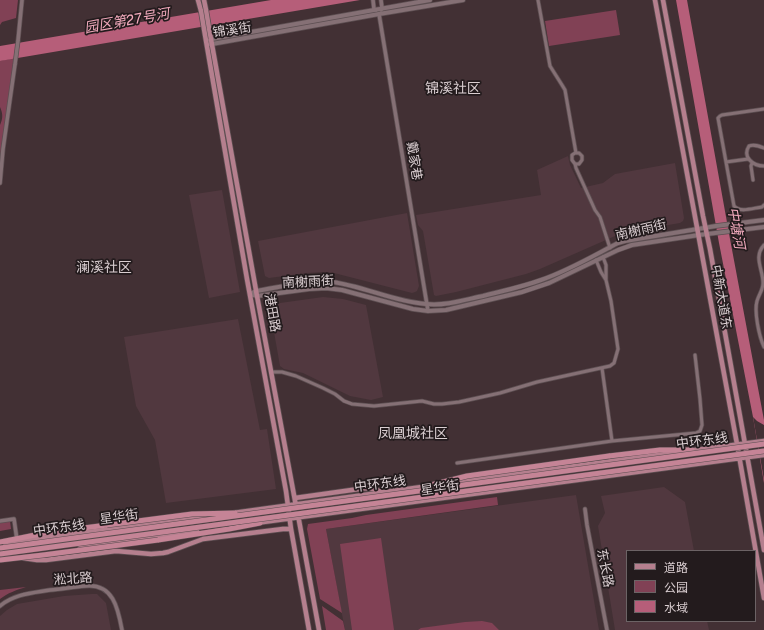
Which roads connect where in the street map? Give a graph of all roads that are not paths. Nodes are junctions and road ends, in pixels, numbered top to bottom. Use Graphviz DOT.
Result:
graph roads {
  1 [pos="22,0"];
  2 [pos="198,0"];
  3 [pos="204,0"];
  4 [pos="373,0"];
  5 [pos="381,0"];
  6 [pos="430,0"];
  7 [pos="463,0"];
  8 [pos="538,0"];
  9 [pos="655,0"];
  10 [pos="663,0"];
  11 [pos="382,8"];
  12 [pos="374,9"];
  13 [pos="379,14"];
  14 [pos="212,42"];
  15 [pos="206,43"];
  16 [pos="764,109"];
  17 [pos="764,148"];
  18 [pos="576,153"];
  19 [pos="748,158"];
  20 [pos="726,162"];
  21 [pos="752,163"];
  22 [pos="575,164"];
  23 [pos="764,166"];
  24 [pos="753,180"];
  25 [pos="0,183"];
  26 [pos="764,205"];
  27 [pos="764,220"];
  28 [pos="764,227"];
  29 [pos="706,228"];
  30 [pos="697,229"];
  31 [pos="707,234"];
  32 [pos="699,235"];
  33 [pos="764,245"];
  34 [pos="610,248"];
  35 [pos="604,257"];
  36 [pos="596,260"];
  37 [pos="606,280"];
  38 [pos="256,290"];
  39 [pos="250,294"];
  40 [pos="257,296"];
  41 [pos="427,304"];
  42 [pos="428,311"];
  43 [pos="764,347"];
  44 [pos="695,355"];
  45 [pos="602,368"];
  46 [pos="272,372"];
  47 [pos="612,441"];
  48 [pos="764,441"];
  49 [pos="745,443"];
  50 [pos="737,444"];
  51 [pos="764,444"];
  52 [pos="692,450"];
  53 [pos="764,451"];
  54 [pos="762,455"];
  55 [pos="748,457"];
  56 [pos="740,458"];
  57 [pos="457,463"];
  58 [pos="383,492"];
  59 [pos="399,493"];
  60 [pos="295,498"];
  61 [pos="296,504"];
  62 [pos="288,505"];
  63 [pos="585,510"];
  64 [pos="258,513"];
  65 [pos="298,518"];
  66 [pos="290,519"];
  67 [pos="0,521"];
  68 [pos="260,523"];
  69 [pos="291,529"];
  70 [pos="17,540"];
  71 [pos="0,543"];
  72 [pos="0,548"];
  73 [pos="756,550"];
  74 [pos="764,550"];
  75 [pos="756,551"];
  76 [pos="0,554"];
  77 [pos="15,557"];
  78 [pos="0,559"];
  79 [pos="764,598"];
  80 [pos="0,606"];
  81 [pos="122,630"];
  82 [pos="309,630"];
  83 [pos="319,630"];
  84 [pos="607,630"];
  1 -- 25 [label="street, bridge"];
  2 -- 15 [label="main road, 港田路, bridge"];
  3 -- 14 [label="main road, 港田路, bridge"];
  4 -- 12 [label="street"];
  5 -- 11 [label="street"];
  6 -- 11 [label="main road, 锦溪街"];
  7 -- 13 [label="main road, 锦溪街"];
  8 -- 18 [label="street"];
  9 -- 30 [label="main road, 中新大道东"];
  10 -- 29 [label="main road, 中新大道东"];
  11 -- 12 [label="main road, 锦溪街"];
  11 -- 13 [label="street"];
  12 -- 13 [label="street"];
  12 -- 14 [label="main road, 锦溪街"];
  13 -- 14 [label="main road, 锦溪街"];
  13 -- 41 [label="street, 戴家巷"];
  14 -- 15 [label="main road, 锦溪街"];
  14 -- 38 [label="main road, 港田路"];
  15 -- 39 [label="main road, 港田路"];
  16 -- 20 [label="street"];
  17 -- 19 [label="street"];
  18 -- 22 [label="street"];
  18 -- 22 [label="street"];
  19 -- 20 [label="street"];
  19 -- 21 [label="street"];
  20 -- 26 [label="street"];
  21 -- 23 [label="street"];
  21 -- 24 [label="street"];
  22 -- 34 [label="street"];
  27 -- 29 [label="main road, 南榭雨街"];
  28 -- 31 [label="main road, 南榭雨街"];
  29 -- 30 [label="main road, 南榭雨街"];
  29 -- 31 [label="main road, 中新大道东"];
  30 -- 32 [label="main road, 中新大道东"];
  30 -- 34 [label="main road, 南榭雨街"];
  31 -- 32 [label="main road, 南榭雨街"];
  31 -- 49 [label="main road, 中新大道东"];
  32 -- 35 [label="main road, 南榭雨街"];
  32 -- 50 [label="main road, 中新大道东"];
  33 -- 43 [label="street"];
  34 -- 41 [label="main road, 南榭雨街"];
  35 -- 36 [label="main road, 南榭雨街"];
  35 -- 37 [label="street"];
  36 -- 37 [label="street"];
  36 -- 42 [label="main road, 南榭雨街"];
  37 -- 45 [label="street"];
  38 -- 39 [label="main road, 南榭雨街"];
  38 -- 40 [label="main road, 港田路"];
  38 -- 41 [label="main road, 南榭雨街"];
  39 -- 40 [label="main road, 南榭雨街"];
  39 -- 62 [label="main road, 港田路"];
  40 -- 42 [label="main road, 南榭雨街"];
  40 -- 46 [label="main road, 港田路"];
  41 -- 42 [label="street, 戴家巷"];
  44 -- 47 [label="street"];
  45 -- 46 [label="street"];
  45 -- 47 [label="street"];
  46 -- 60 [label="main road, 港田路"];
  47 -- 57 [label="street"];
  48 -- 49 [label="main road, 星华街, bridge"];
  49 -- 50 [label="main road, 星华街"];
  49 -- 55 [label="main road, 中新大道东"];
  50 -- 52 [label="main road, 星华街"];
  50 -- 56 [label="main road, 中新大道东"];
  51 -- 59 [label="highway, 中环东线, bridge"];
  52 -- 58 [label="main road, 星华街"];
  52 -- 59 [label="highway, bridge"];
  53 -- 76 [label="highway, 中环东线, bridge"];
  54 -- 55 [label="main road, 星华街"];
  55 -- 56 [label="main road, 星华街"];
  55 -- 74 [label="main road, 中新大道东"];
  56 -- 65 [label="main road, 星华街"];
  56 -- 73 [label="main road, 中新大道东"];
  58 -- 60 [label="main road"];
  58 -- 61 [label="main road, 星华街"];
  59 -- 64 [label="highway, 中环东线, bridge"];
  60 -- 61 [label="main road, 港田路"];
  61 -- 62 [label="main road, 星华街"];
  61 -- 65 [label="main road, 港田路"];
  62 -- 66 [label="main road, 港田路"];
  62 -- 70 [label="main road, 星华街"];
  63 -- 84 [label="street, 东长路"];
  64 -- 70 [label="highway, bridge"];
  64 -- 72 [label="highway, 中环东线, bridge"];
  65 -- 66 [label="main road, 星华街"];
  65 -- 83 [label="main road, 港田路"];
  66 -- 68 [label="main road, 星华街"];
  66 -- 69 [label="main road, 港田路"];
  67 -- 70 [label="street"];
  68 -- 77 [label="main road, 星华街"];
  68 -- 78 [label="highway, bridge"];
  69 -- 77 [label="main road"];
  69 -- 82 [label="main road, 港田路"];
  70 -- 71 [label="highway"];
  75 -- 79 [label="main road, 中新大道东"];
  77 -- 78 [label="main road, 星华街"];
  80 -- 81 [label="street, 淞北路"];
}
